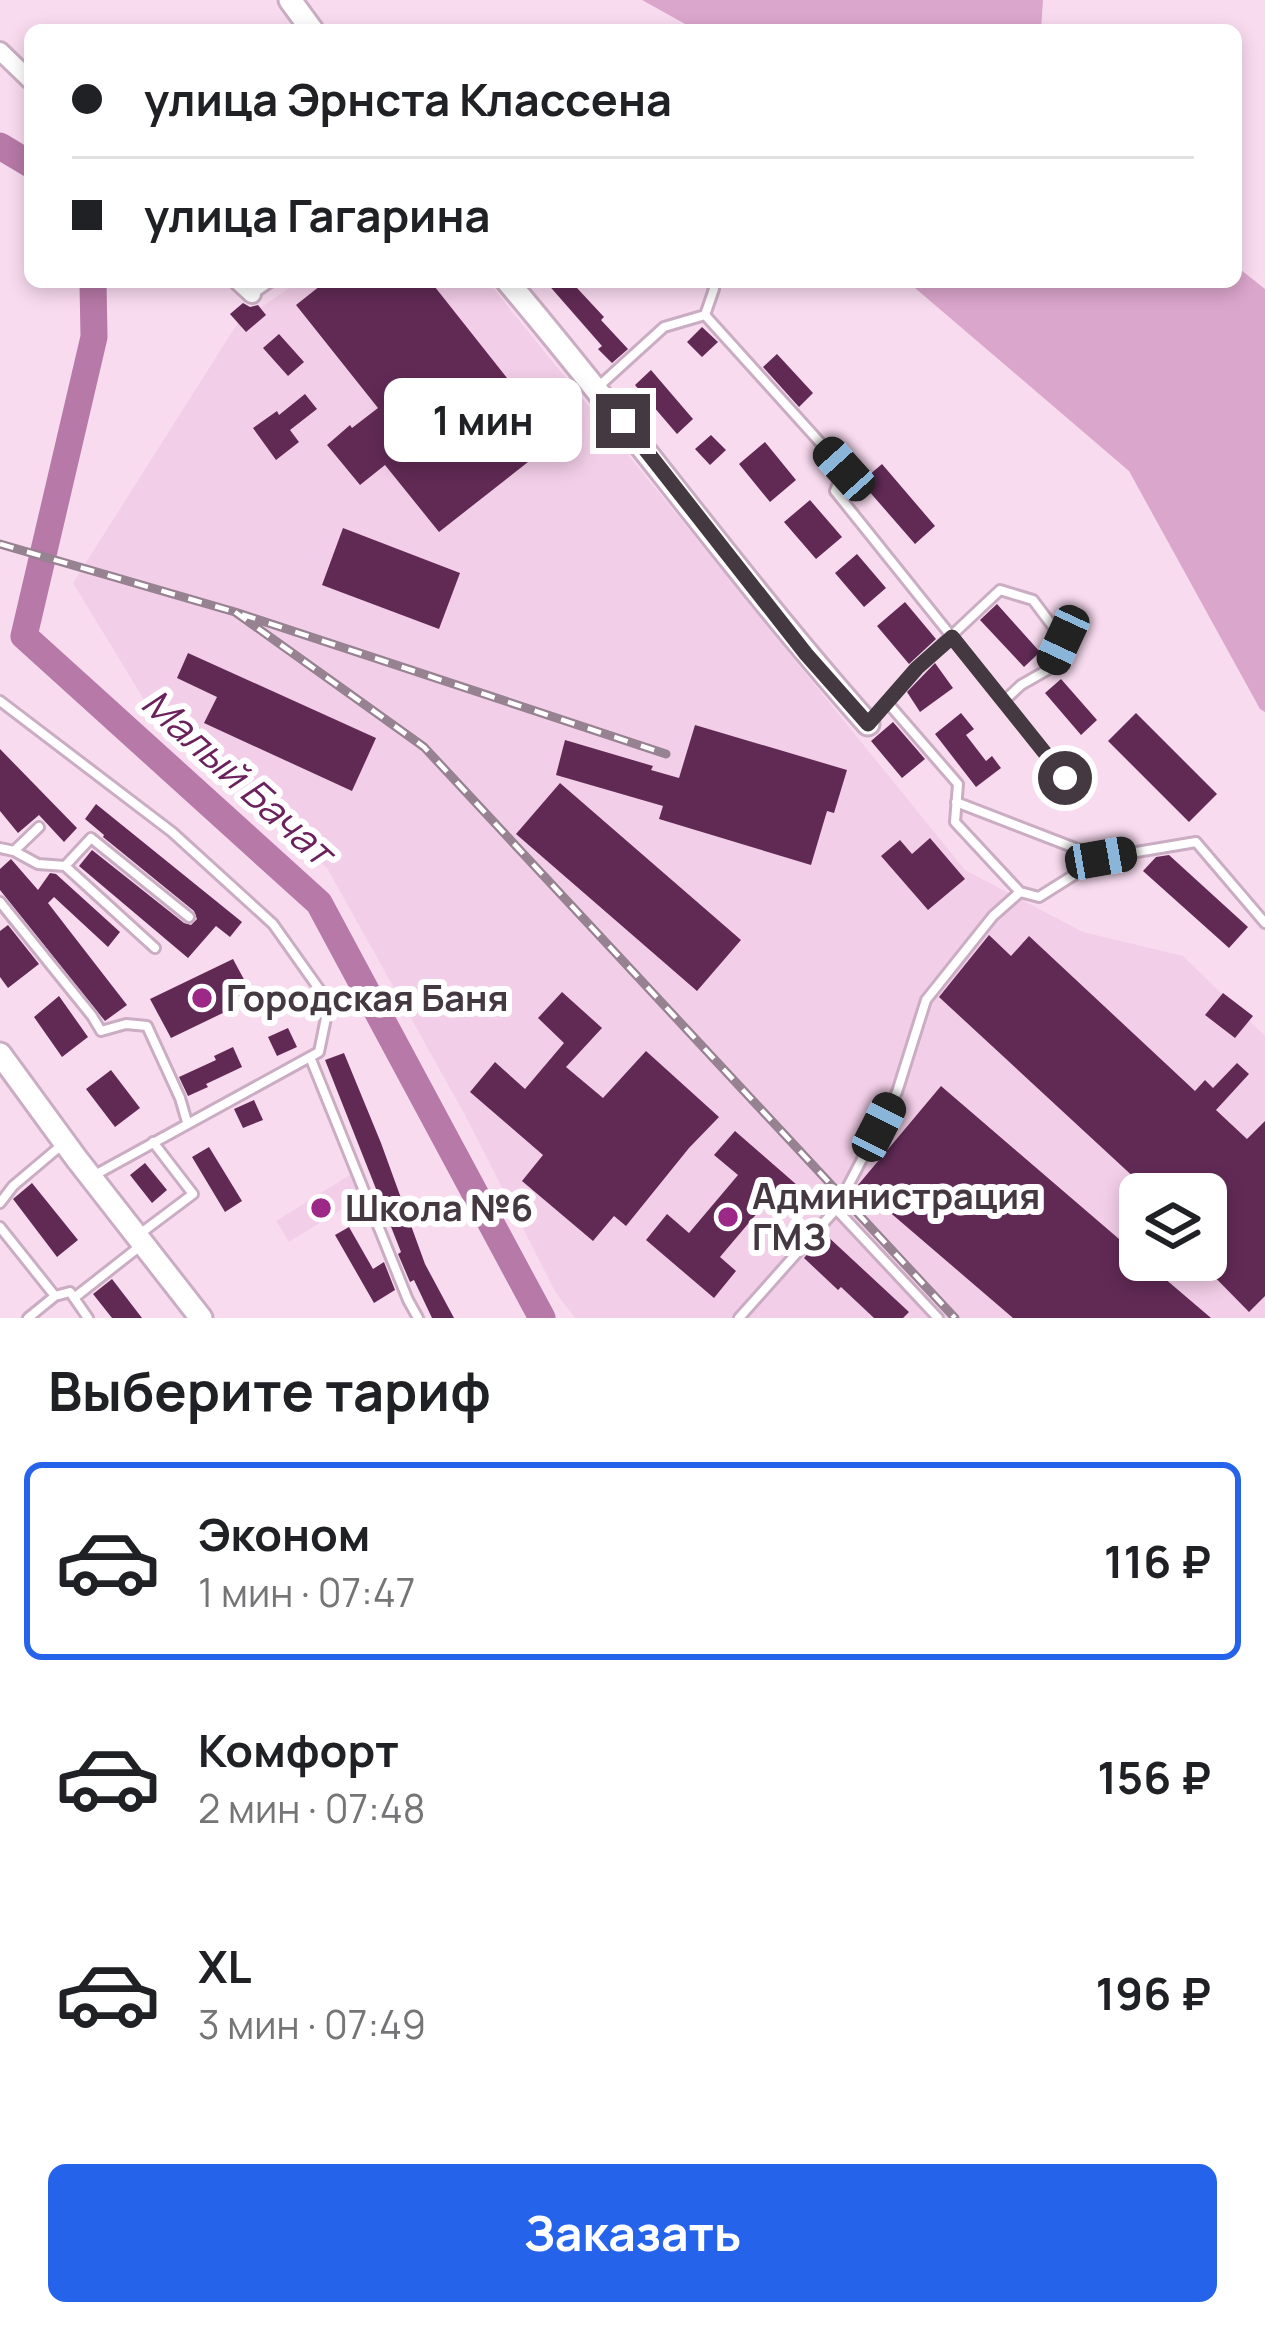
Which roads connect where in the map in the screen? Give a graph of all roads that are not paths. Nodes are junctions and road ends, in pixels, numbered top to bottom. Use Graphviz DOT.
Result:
graph roads {
  1 [pos="0,51"];
  2 [pos="24,74"];
  3 [pos="513,288"];
  4 [pos="714,288"];
  5 [pos="705,315"];
  6 [pos="597,387"];
  7 [pos="952,637"];
  8 [pos="0,701"];
  9 [pos="1004,701"];
  10 [pos="887,702"];
  11 [pos="868,724"];
  12 [pos="1065,778"];
  13 [pos="956,802"];
  14 [pos="39,827"];
  15 [pos="0,848"];
  16 [pos="14,851"];
  17 [pos="1101,858"];
  18 [pos="65,866"];
  19 [pos="1020,892"];
  20 [pos="0,902"];
  21 [pos="189,917"];
  22 [pos="1265,922"];
  23 [pos="155,948"];
  24 [pos="0,1054"];
  25 [pos="310,1057"];
  26 [pos="187,1122"];
  27 [pos="65,1142"];
  28 [pos="153,1142"];
  29 [pos="92,1177"];
  30 [pos="1,1201"];
  31 [pos="836,1209"];
  32 [pos="0,1227"];
  33 [pos="142,1239"];
  34 [pos="55,1296"];
  35 [pos="74,1298"];
  36 [pos="28,1318"];
  37 [pos="88,1318"];
  38 [pos="201,1318"];
  39 [pos="418,1318"];
  40 [pos="739,1318"];
  41 [pos="938,1318"];
  1 -- 2 [label="street"];
  3 -- 6 [label="street"];
  4 -- 5 [label="lane"];
  5 -- 6 [label="lane"];
  5 -- 7 [label="lane"];
  6 -- 11 [label="street"];
  7 -- 9 [label="lane"];
  7 -- 9 [label="lane"];
  7 -- 10 [label="lane"];
  8 -- 25 [label="lane"];
  9 -- 12 [label="lane"];
  10 -- 11 [label="lane"];
  10 -- 13 [label="lane"];
  13 -- 17 [label="lane"];
  13 -- 19 [label="lane"];
  14 -- 16 [label="lane"];
  15 -- 16 [label="lane"];
  16 -- 18 [label="lane"];
  17 -- 19 [label="lane"];
  17 -- 22 [label="lane"];
  18 -- 21 [label="lane"];
  18 -- 23 [label="lane"];
  19 -- 31 [label="lane"];
  20 -- 26 [label="lane"];
  24 -- 27 [label="street"];
  25 -- 26 [label="lane"];
  25 -- 39 [label="lane"];
  26 -- 28 [label="lane"];
  27 -- 29 [label="street"];
  27 -- 30 [label="lane"];
  28 -- 29 [label="lane"];
  28 -- 33 [label="lane"];
  29 -- 33 [label="street"];
  31 -- 40 [label="lane"];
  31 -- 41 [label="lane"];
  32 -- 34 [label="lane"];
  33 -- 35 [label="lane"];
  33 -- 38 [label="street"];
  34 -- 35 [label="lane"];
  34 -- 36 [label="lane"];
  35 -- 37 [label="lane"];
}
